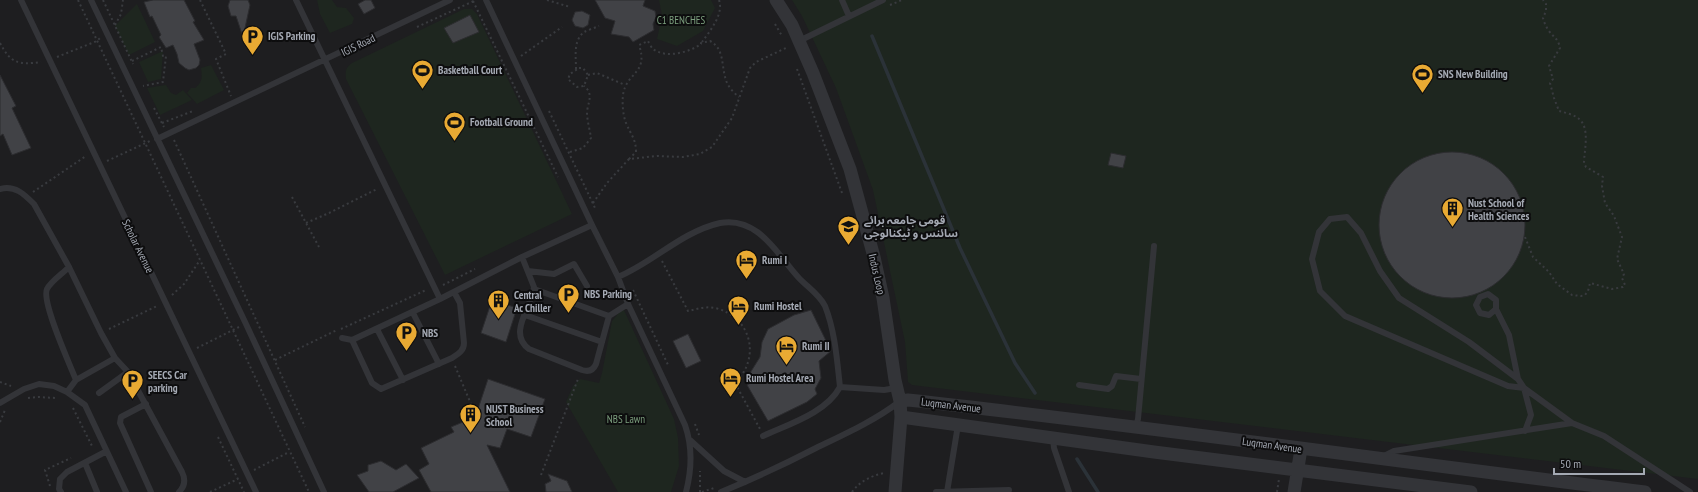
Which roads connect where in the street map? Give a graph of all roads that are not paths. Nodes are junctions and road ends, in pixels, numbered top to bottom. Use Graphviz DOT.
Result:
graph roads {
  1 [pos="21,0"];
  2 [pos="91,0"];
  3 [pos="296,0"];
  4 [pos="450,0"];
  5 [pos="486,0"];
  6 [pos="776,0"];
  7 [pos="842,0"];
  8 [pos="883,0"];
  9 [pos="849,16"];
  10 [pos="794,44"];
  11 [pos="326,60"];
  12 [pos="157,139"];
  13 [pos="0,189"];
  14 [pos="592,225"];
  15 [pos="1154,246"];
  16 [pos="522,257"];
  17 [pos="69,267"];
  18 [pos="528,271"];
  19 [pos="618,277"];
  20 [pos="588,286"];
  21 [pos="534,289"];
  22 [pos="454,292"];
  23 [pos="440,299"];
  24 [pos="628,304"];
  25 [pos="1496,309"];
  26 [pos="413,313"];
  27 [pos="525,315"];
  28 [pos="609,316"];
  29 [pos="377,329"];
  30 [pos="342,338"];
  31 [pos="352,340"];
  32 [pos="602,342"];
  33 [pos="115,358"];
  34 [pos="439,364"];
  35 [pos="128,372"];
  36 [pos="1141,379"];
  37 [pos="1518,379"];
  38 [pos="76,380"];
  39 [pos="403,380"];
  40 [pos="1079,385"];
  41 [pos="840,387"];
  42 [pos="896,388"];
  43 [pos="1524,388"];
  44 [pos="67,392"];
  45 [pos="99,393"];
  46 [pos="900,401"];
  47 [pos="0,404"];
  48 [pos="146,404"];
  49 [pos="901,417"];
  50 [pos="1572,423"];
  51 [pos="958,425"];
  52 [pos="1136,426"];
  53 [pos="1525,431"];
  54 [pos="763,436"];
  55 [pos="1054,438"];
  56 [pos="690,440"];
  57 [pos="1301,449"];
  58 [pos="106,452"];
  59 [pos="1377,458"];
  60 [pos="85,463"];
  61 [pos="1297,471"];
  62 [pos="745,482"];
  63 [pos="1009,490"];
  64 [pos="61,492"];
  65 [pos="96,492"];
  66 [pos="126,492"];
  67 [pos="151,492"];
  68 [pos="179,492"];
  69 [pos="256,492"];
  70 [pos="324,492"];
  71 [pos="686,492"];
  72 [pos="721,492"];
  73 [pos="895,492"];
  74 [pos="936,492"];
  75 [pos="947,492"];
  76 [pos="1069,492"];
  77 [pos="1294,492"];
  78 [pos="1471,492"];
  79 [pos="1645,492"];
  80 [pos="1690,492"];
  1 -- 69 [label="lane, Scholar Avenue"];
  2 -- 12 [label="lane"];
  3 -- 11 [label="lane"];
  4 -- 11 [label="lane, IGIS Road"];
  5 -- 14 [label="lane"];
  6 -- 10 [label="street, Indus Loop"];
  7 -- 9 [label="lane"];
  8 -- 9 [label="lane"];
  9 -- 10 [label="lane"];
  10 -- 42 [label="street, Indus Loop"];
  11 -- 12 [label="lane, IGIS Road"];
  11 -- 23 [label="lane"];
  12 -- 70 [label="lane"];
  13 -- 17 [label="lane"];
  14 -- 16 [label="lane"];
  14 -- 19 [label="lane"];
  15 -- 36 [label="lane"];
  16 -- 18 [label="lane"];
  16 -- 22 [label="lane"];
  17 -- 33 [label="lane"];
  17 -- 38 [label="lane"];
  18 -- 20 [label="lane"];
  18 -- 21 [label="lane"];
  19 -- 24 [label="lane"];
  19 -- 41 [label="lane"];
  21 -- 27 [label="lane"];
  21 -- 28 [label="lane"];
  22 -- 23 [label="lane"];
  22 -- 34 [label="lane"];
  23 -- 26 [label="lane"];
  24 -- 28 [label="lane"];
  24 -- 56 [label="lane"];
  25 -- 37 [label="lane"];
  26 -- 29 [label="lane"];
  26 -- 34 [label="lane"];
  27 -- 32 [label="lane"];
  27 -- 32 [label="lane"];
  28 -- 32 [label="lane"];
  29 -- 31 [label="lane"];
  29 -- 39 [label="lane"];
  30 -- 31 [label="lane"];
  31 -- 39 [label="lane"];
  33 -- 35 [label="lane"];
  33 -- 38 [label="lane"];
  34 -- 39 [label="lane"];
  35 -- 45 [label="lane"];
  35 -- 48 [label="lane"];
  36 -- 40 [label="lane"];
  36 -- 52 [label="lane"];
  37 -- 43 [label="lane"];
  37 -- 43 [label="lane"];
  38 -- 44 [label="lane"];
  41 -- 42 [label="lane"];
  41 -- 54 [label="lane"];
  42 -- 46 [label="street, Indus Loop"];
  43 -- 50 [label="lane"];
  43 -- 53 [label="lane"];
  44 -- 47 [label="lane"];
  44 -- 58 [label="lane"];
  46 -- 49 [label="street, Indus Loop"];
  46 -- 52 [label="street, Luqman Avenue"];
  46 -- 62 [label="lane"];
  48 -- 67 [label="lane"];
  48 -- 68 [label="lane"];
  49 -- 51 [label="street, Luqman Avenue"];
  49 -- 73 [label="street, Indus Loop"];
  50 -- 53 [label="lane"];
  50 -- 80 [label="lane"];
  51 -- 55 [label="street, Luqman Avenue"];
  51 -- 75 [label="lane"];
  52 -- 57 [label="street, Luqman Avenue"];
  53 -- 59 [label="lane"];
  55 -- 61 [label="street, Luqman Avenue"];
  55 -- 76 [label="lane"];
  56 -- 62 [label="lane"];
  56 -- 71 [label="lane"];
  57 -- 59 [label="street, Luqman Avenue"];
  57 -- 61 [label="street"];
  58 -- 60 [label="lane"];
  58 -- 66 [label="lane"];
  59 -- 79 [label="street, Luqman Avenue"];
  60 -- 64 [label="lane"];
  60 -- 65 [label="lane"];
  61 -- 77 [label="street"];
  61 -- 78 [label="street, Luqman Avenue"];
  62 -- 72 [label="lane"];
  63 -- 75 [label="lane"];
  74 -- 75 [label="lane"];
}
